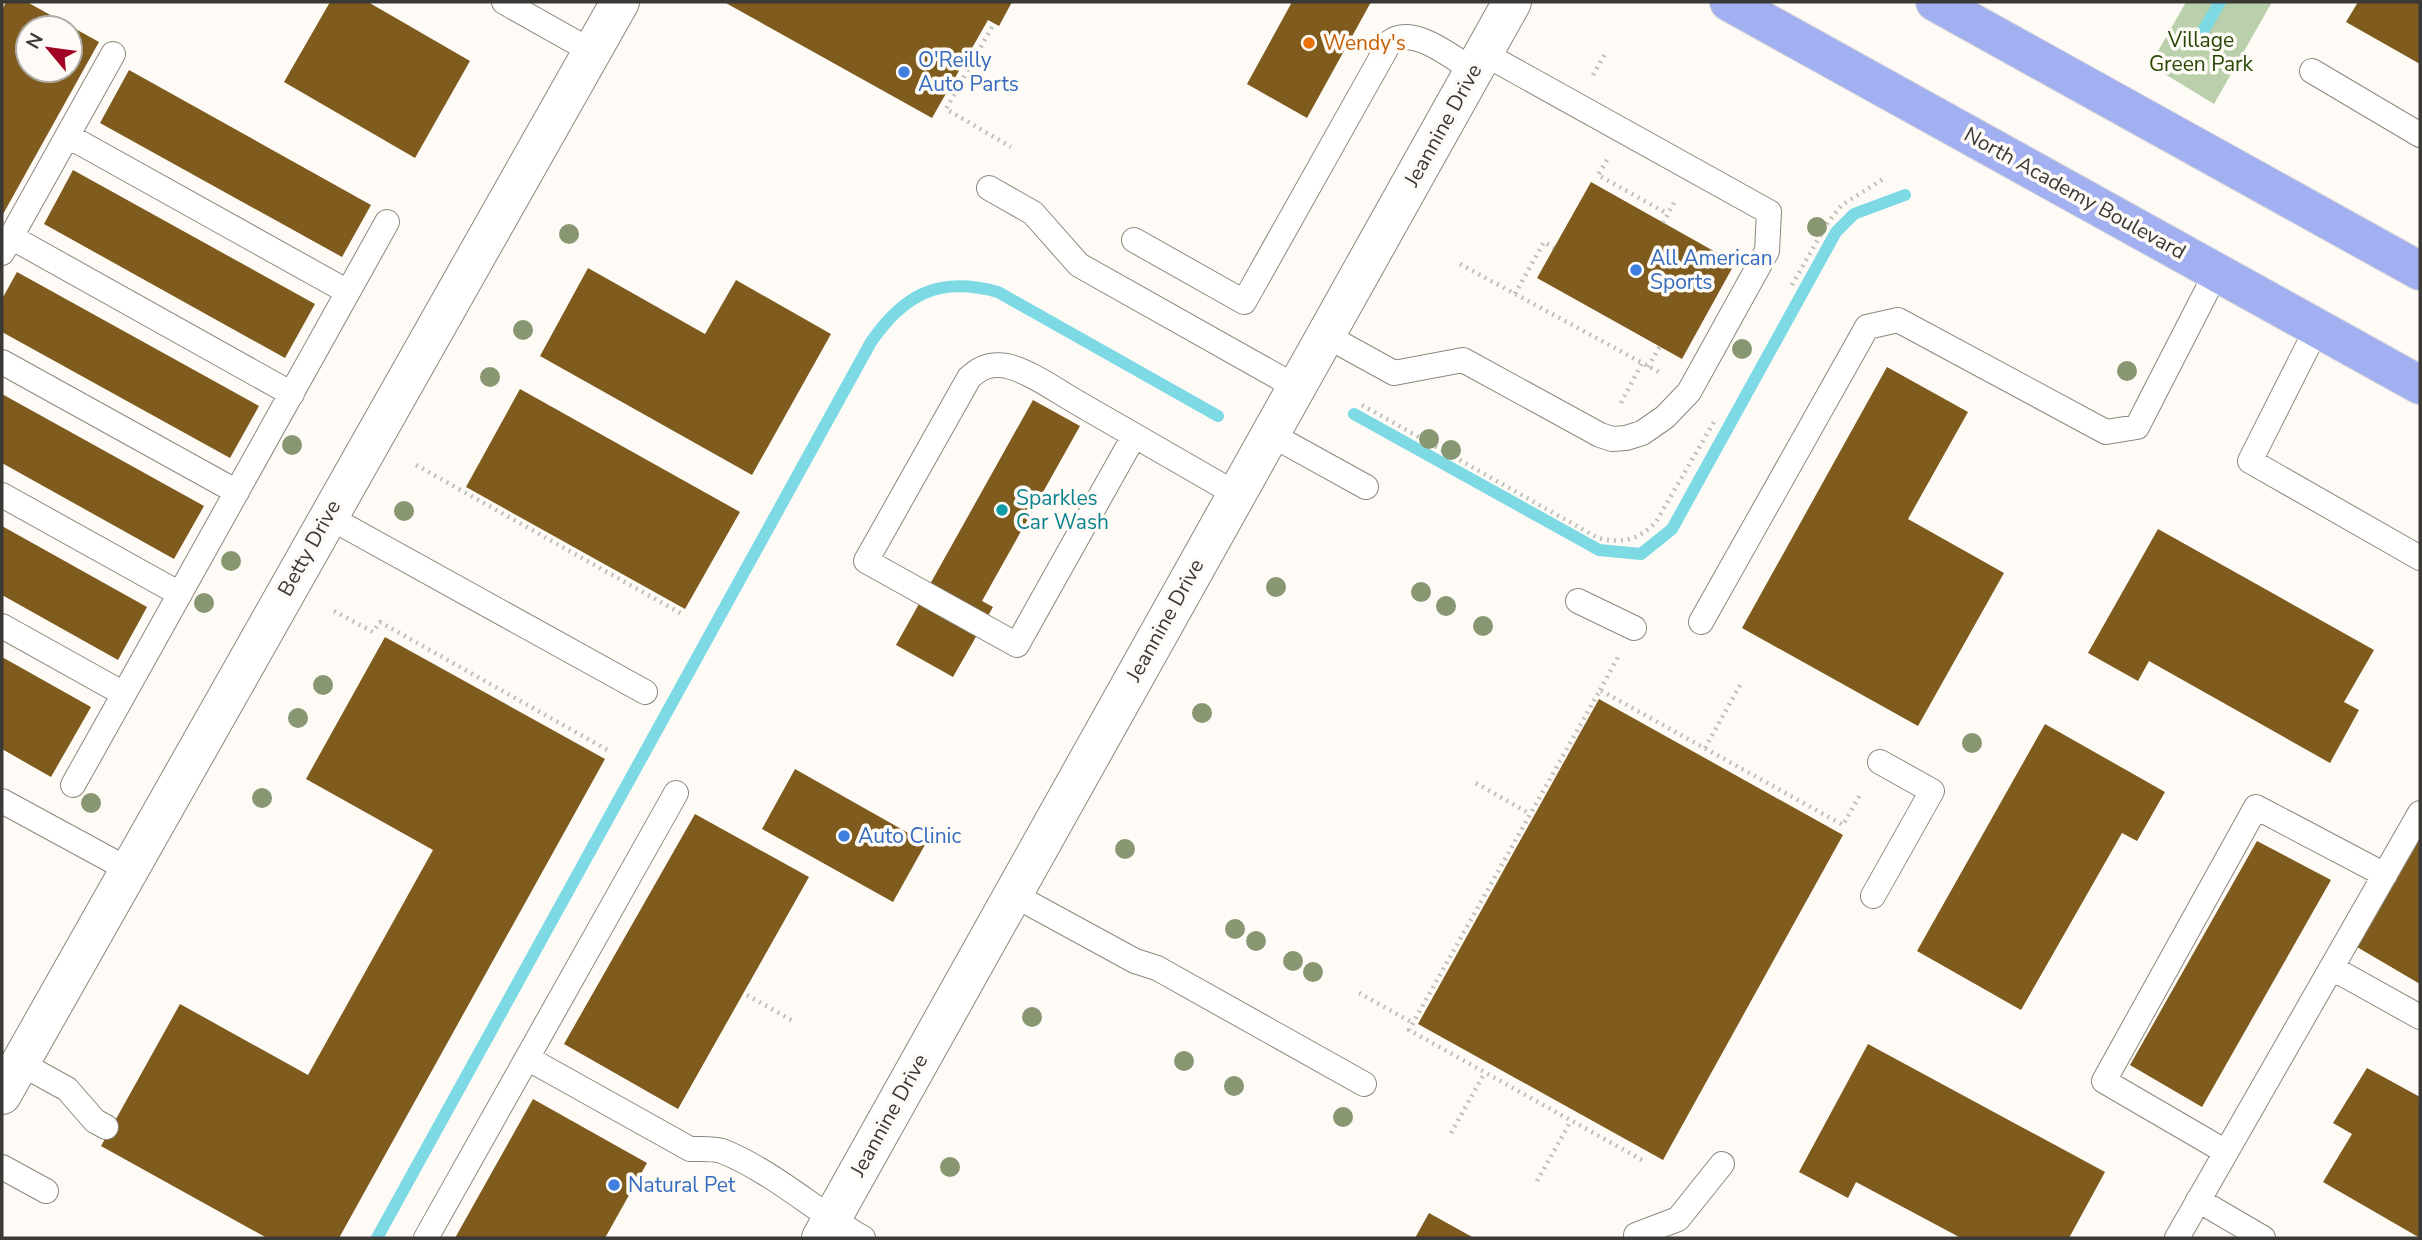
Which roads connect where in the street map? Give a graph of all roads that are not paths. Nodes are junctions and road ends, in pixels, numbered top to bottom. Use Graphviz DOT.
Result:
graph roads {
  1 [pos="505,2"];
  2 [pos="620,2"];
  3 [pos="1512,2"];
  4 [pos="1729,2"];
  5 [pos="1935,2"];
  6 [pos="591,51"];
  7 [pos="113,54"];
  8 [pos="1478,62"];
  9 [pos="2312,71"];
  10 [pos="2420,135"];
  11 [pos="68,136"];
  12 [pos="989,188"];
  13 [pos="387,222"];
  14 [pos="1134,240"];
  15 [pos="6,245"];
  16 [pos="2217,271"];
  17 [pos="2420,271"];
  18 [pos="348,292"];
  19 [pos="2317,328"];
  20 [pos="1325,335"];
  21 [pos="2,362"];
  22 [pos="2420,386"];
  23 [pos="1296,387"];
  24 [pos="292,394"];
  25 [pos="1270,434"];
  26 [pos="1134,436"];
  27 [pos="1366,487"];
  28 [pos="237,492"];
  29 [pos="1236,494"];
  30 [pos="2,495"];
  31 [pos="327,516"];
  32 [pos="2420,558"];
  33 [pos="180,594"];
  34 [pos="1578,601"];
  35 [pos="1701,622"];
  36 [pos="2,626"];
  37 [pos="1634,628"];
  38 [pos="645,692"];
  39 [pos="124,694"];
  40 [pos="1880,762"];
  41 [pos="74,785"];
  42 [pos="676,793"];
  43 [pos="2,801"];
  44 [pos="2420,813"];
  45 [pos="129,870"];
  46 [pos="2385,874"];
  47 [pos="1012,894"];
  48 [pos="1872,896"];
  49 [pos="2332,968"];
  50 [pos="2420,1017"];
  51 [pos="527,1058"];
  52 [pos="11,1079"];
  53 [pos="1364,1084"];
  54 [pos="106,1127"];
  55 [pos="2226,1152"];
  56 [pos="1722,1164"];
  57 [pos="2,1167"];
  58 [pos="46,1191"];
  59 [pos="2199,1200"];
  60 [pos="838,1232"];
  61 [pos="1636,1235"];
  62 [pos="426,1238"];
  63 [pos="2177,1238"];
  64 [pos="2263,1238"];
  1 -- 6 [label="lane"];
  2 -- 6 [label="street, Betty Drive"];
  3 -- 8 [label="street, Jeannine Drive"];
  4 -- 16 [label="highway, North Academy Boulevard"];
  5 -- 17 [label="highway"];
  6 -- 31 [label="street, Betty Drive"];
  7 -- 11 [label="lane"];
  8 -- 14 [label="lane"];
  8 -- 20 [label="street, Jeannine Drive"];
  8 -- 20 [label="lane"];
  9 -- 10 [label="lane"];
  11 -- 15 [label="lane"];
  11 -- 18 [label="lane"];
  12 -- 23 [label="lane"];
  13 -- 18 [label="lane"];
  15 -- 24 [label="lane"];
  16 -- 19 [label="highway, North Academy Boulevard"];
  16 -- 35 [label="lane"];
  18 -- 24 [label="lane"];
  19 -- 22 [label="highway, North Academy Boulevard"];
  19 -- 32 [label="lane"];
  20 -- 23 [label="street, Jeannine Drive"];
  21 -- 28 [label="lane"];
  23 -- 25 [label="street, Jeannine Drive"];
  24 -- 28 [label="lane"];
  25 -- 27 [label="lane"];
  25 -- 29 [label="street, Jeannine Drive"];
  26 -- 26 [label="lane"];
  26 -- 29 [label="lane"];
  28 -- 33 [label="lane"];
  29 -- 47 [label="street, Jeannine Drive"];
  30 -- 33 [label="lane"];
  31 -- 38 [label="lane"];
  31 -- 45 [label="street, Betty Drive"];
  33 -- 39 [label="lane"];
  34 -- 37 [label="lane"];
  36 -- 39 [label="lane"];
  39 -- 41 [label="lane"];
  40 -- 48 [label="lane"];
  42 -- 51 [label="lane"];
  43 -- 45 [label="lane"];
  44 -- 46 [label="lane"];
  45 -- 52 [label="street, Betty Drive"];
  46 -- 49 [label="lane"];
  46 -- 55 [label="lane"];
  47 -- 53 [label="lane"];
  47 -- 60 [label="street, Jeannine Drive"];
  49 -- 50 [label="lane"];
  49 -- 55 [label="lane"];
  51 -- 60 [label="lane"];
  51 -- 62 [label="lane"];
  52 -- 54 [label="lane"];
  55 -- 59 [label="lane"];
  56 -- 61 [label="lane"];
  57 -- 58 [label="lane"];
  59 -- 63 [label="lane"];
  59 -- 64 [label="lane"];
}
